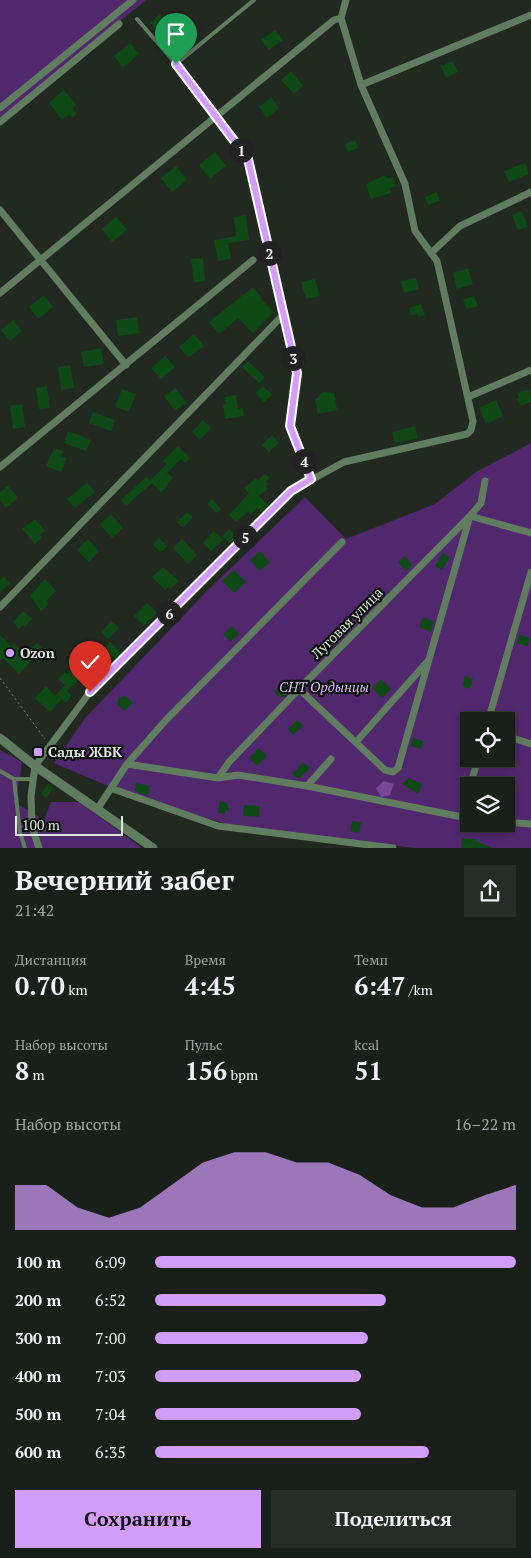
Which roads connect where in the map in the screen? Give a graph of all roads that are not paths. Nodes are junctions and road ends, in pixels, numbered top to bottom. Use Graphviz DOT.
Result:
graph roads {
  1 [pos="133,0"];
  2 [pos="254,0"];
  3 [pos="346,0"];
  4 [pos="531,16"];
  5 [pos="341,18"];
  6 [pos="137,19"];
  7 [pos="120,24"];
  8 [pos="176,64"];
  9 [pos="361,85"];
  10 [pos="0,108"];
  11 [pos="216,116"];
  12 [pos="0,122"];
  13 [pos="531,192"];
  14 [pos="0,210"];
  15 [pos="431,253"];
  16 [pos="40,260"];
  17 [pos="253,260"];
  18 [pos="0,293"];
  19 [pos="283,315"];
  20 [pos="126,365"];
  21 [pos="531,370"];
  22 [pos="468,397"];
  23 [pos="0,467"];
  24 [pos="311,479"];
  25 [pos="485,481"];
  26 [pos="470,516"];
  27 [pos="531,533"];
  28 [pos="342,542"];
  29 [pos="531,572"];
  30 [pos="0,607"];
  31 [pos="430,660"];
  32 [pos="299,689"];
  33 [pos="491,712"];
  34 [pos="0,738"];
  35 [pos="515,739"];
  36 [pos="356,742"];
  37 [pos="531,744"];
  38 [pos="331,759"];
  39 [pos="127,764"];
  40 [pos="35,766"];
  41 [pos="0,771"];
  42 [pos="218,778"];
  43 [pos="14,779"];
  44 [pos="32,779"];
  45 [pos="307,786"];
  46 [pos="112,789"];
  47 [pos="98,808"];
  48 [pos="460,816"];
  49 [pos="515,823"];
  50 [pos="531,824"];
  51 [pos="25,848"];
  52 [pos="39,848"];
  53 [pos="153,848"];
  54 [pos="393,848"];
  1 -- 10 [label="street"];
  2 -- 8 [label="lane"];
  3 -- 5 [label="street"];
  4 -- 9 [label="street"];
  5 -- 9 [label="street"];
  5 -- 11 [label="street"];
  6 -- 8 [label="lane"];
  7 -- 12 [label="street"];
  8 -- 11 [label="lane"];
  9 -- 15 [label="street"];
  11 -- 16 [label="street"];
  11 -- 19 [label="lane"];
  13 -- 15 [label="street"];
  14 -- 16 [label="street"];
  15 -- 22 [label="street"];
  16 -- 18 [label="street"];
  16 -- 20 [label="street"];
  17 -- 20 [label="street"];
  19 -- 24 [label="lane"];
  19 -- 30 [label="street"];
  20 -- 23 [label="street"];
  21 -- 22 [label="street"];
  22 -- 24 [label="street"];
  24 -- 40 [label="street"];
  25 -- 26 [label="street, Луговая улица"];
  26 -- 27 [label="street"];
  26 -- 31 [label="street"];
  26 -- 32 [label="street, Луговая улица"];
  28 -- 39 [label="street"];
  29 -- 33 [label="street"];
  31 -- 36 [label="street"];
  31 -- 36 [label="street"];
  32 -- 36 [label="street"];
  32 -- 42 [label="street, Луговая улица"];
  34 -- 40 [label="street"];
  35 -- 37 [label="street"];
  38 -- 45 [label="street"];
  39 -- 42 [label="street"];
  39 -- 46 [label="street"];
  40 -- 44 [label="street"];
  40 -- 47 [label="street"];
  41 -- 43 [label="lane"];
  42 -- 45 [label="street"];
  43 -- 44 [label="lane"];
  43 -- 51 [label="lane"];
  44 -- 52 [label="street"];
  45 -- 48 [label="street"];
  46 -- 47 [label="street"];
  46 -- 54 [label="street"];
  47 -- 53 [label="street"];
  49 -- 50 [label="street"];
}
